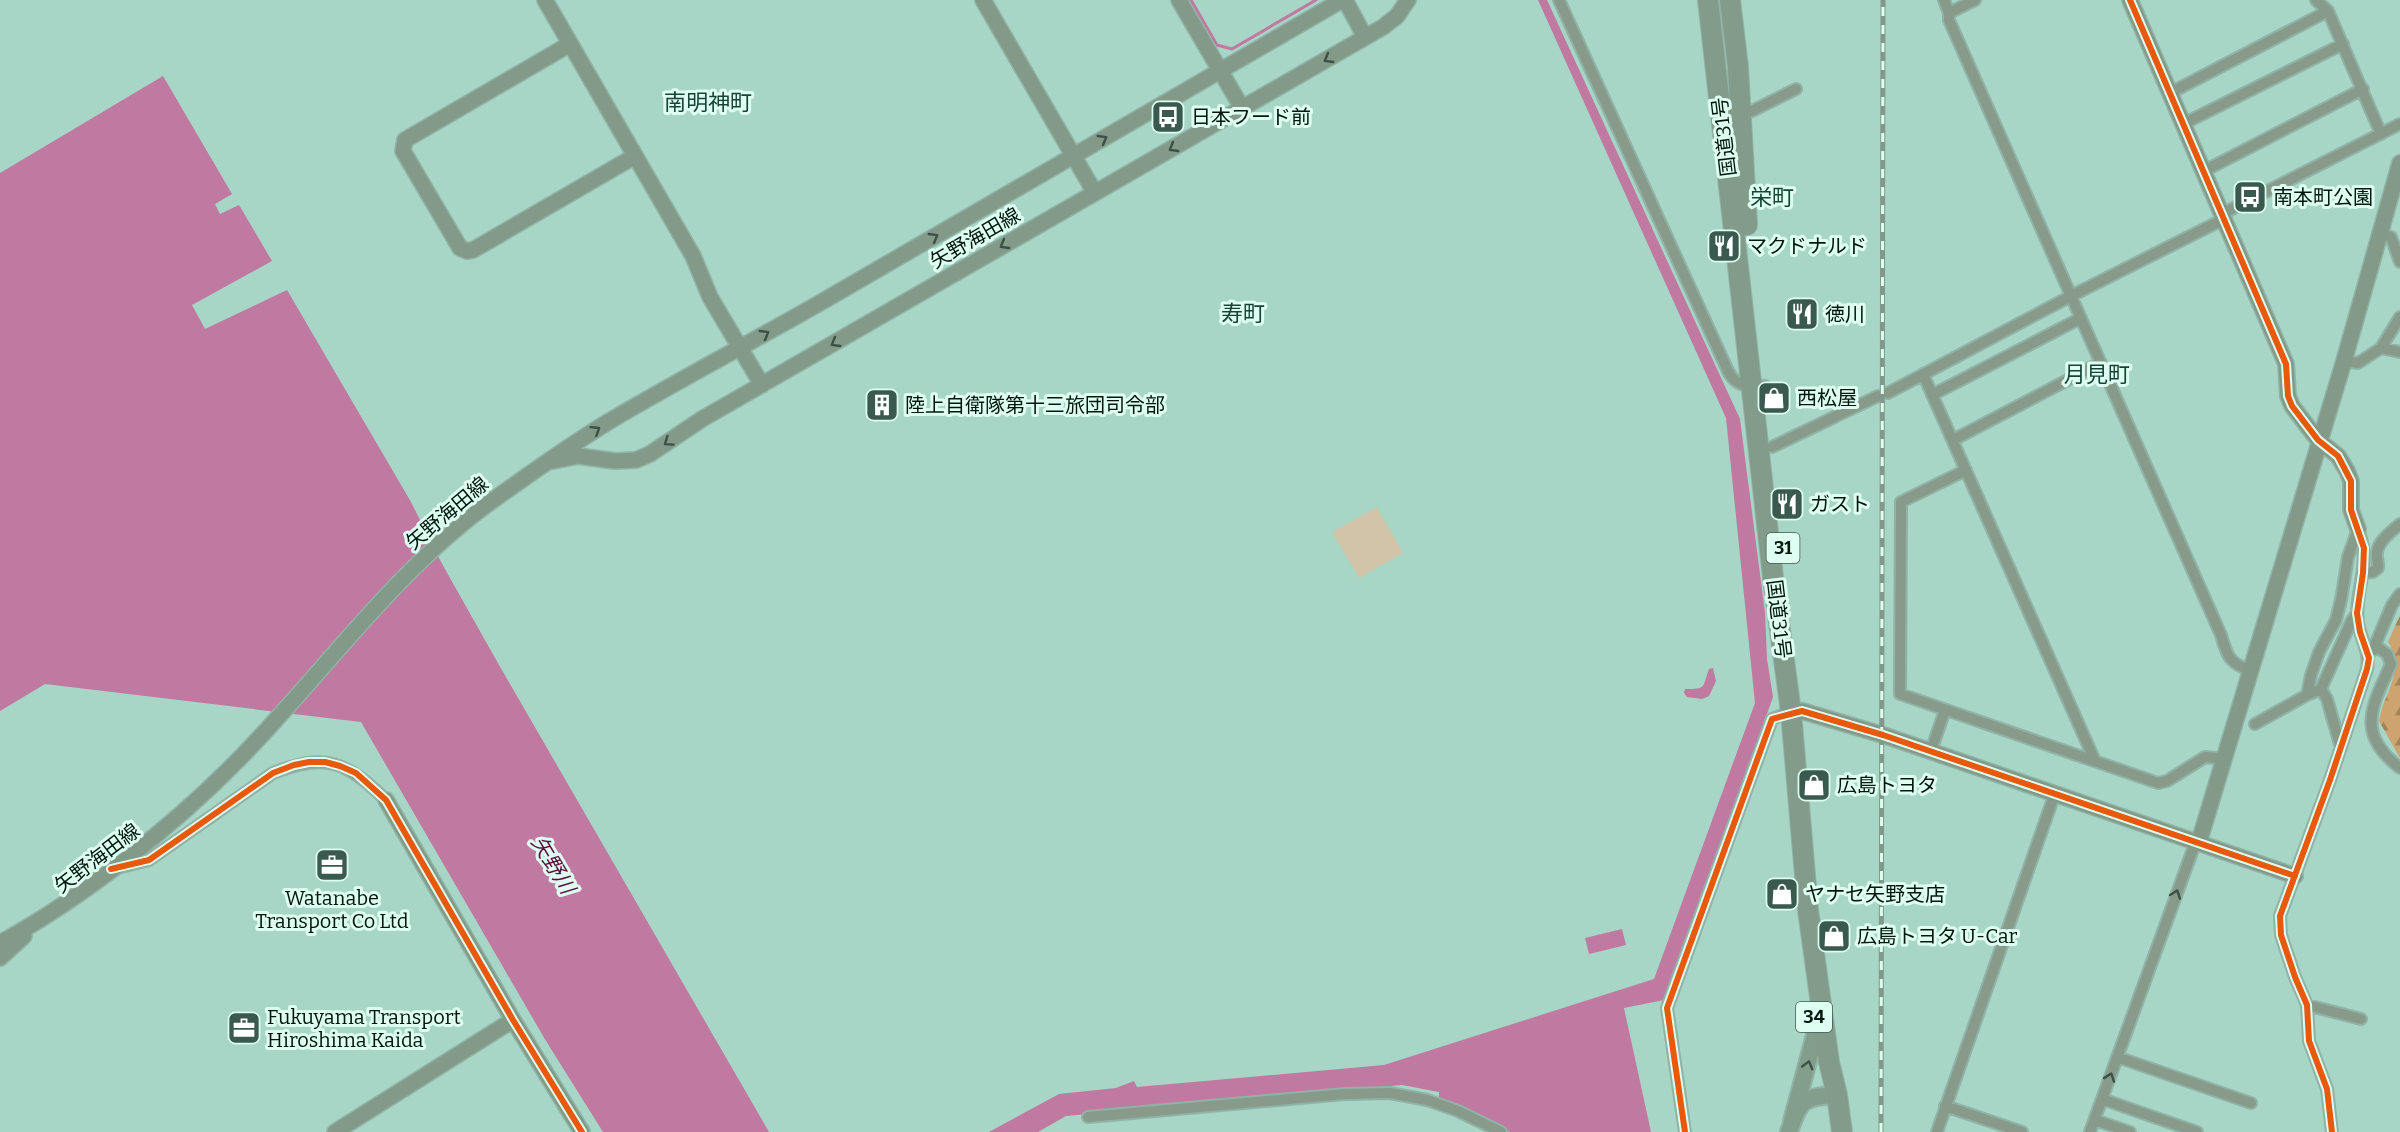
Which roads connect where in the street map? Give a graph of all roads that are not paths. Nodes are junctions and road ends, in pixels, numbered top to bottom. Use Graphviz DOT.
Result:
graph roads {
  1 [pos="544,0"];
  2 [pos="983,0"];
  3 [pos="1179,0"];
  4 [pos="1344,0"];
  5 [pos="1408,0"];
  6 [pos="1558,0"];
  7 [pos="1708,0"];
  8 [pos="1720,0"];
  9 [pos="1730,0"];
  10 [pos="1944,0"];
  11 [pos="1975,0"];
  12 [pos="2130,0"];
  13 [pos="2316,0"];
  14 [pos="2328,10"];
  15 [pos="1949,13"];
  16 [pos="1365,37"];
  17 [pos="570,44"];
  18 [pos="2343,44"];
  19 [pos="1221,71"];
  20 [pos="1796,89"];
  21 [pos="2363,89"];
  22 [pos="2170,93"];
  23 [pos="1242,108"];
  24 [pos="1732,116"];
  25 [pos="2183,124"];
  26 [pos="2400,124"];
  27 [pos="2381,134"];
  28 [pos="634,156"];
  29 [pos="1074,156"];
  30 [pos="2400,163"];
  31 [pos="2204,171"];
  32 [pos="1095,193"];
  33 [pos="2223,217"];
  34 [pos="2380,233"];
  35 [pos="2400,262"];
  36 [pos="2071,296"];
  37 [pos="2400,317"];
  38 [pos="2080,318"];
  39 [pos="741,348"];
  40 [pos="2381,348"];
  41 [pos="2400,352"];
  42 [pos="1722,359"];
  43 [pos="1741,359"];
  44 [pos="2343,360"];
  45 [pos="2100,363"];
  46 [pos="1923,374"];
  47 [pos="762,385"];
  48 [pos="1759,387"];
  49 [pos="1932,395"];
  50 [pos="1953,440"];
  51 [pos="2318,440"];
  52 [pos="1772,447"];
  53 [pos="547,463"];
  54 [pos="1966,470"];
  55 [pos="2400,524"];
  56 [pos="2358,529"];
  57 [pos="2363,573"];
  58 [pos="2400,594"];
  59 [pos="2357,613"];
  60 [pos="2376,646"];
  61 [pos="2369,658"];
  62 [pos="2250,671"];
  63 [pos="2321,689"];
  64 [pos="2307,695"];
  65 [pos="1946,710"];
  66 [pos="1796,712"];
  67 [pos="2255,724"];
  68 [pos="2341,748"];
  69 [pos="1931,751"];
  70 [pos="2224,759"];
  71 [pos="2096,761"];
  72 [pos="2400,768"];
  73 [pos="2055,793"];
  74 [pos="386,800"];
  75 [pos="2197,841"];
  76 [pos="111,869"];
  77 [pos="2295,876"];
  78 [pos="1808,910"];
  79 [pos="39,922"];
  80 [pos="0,944"];
  81 [pos="0,958"];
  82 [pos="2307,1005"];
  83 [pos="2361,1019"];
  84 [pos="513,1020"];
  85 [pos="2117,1057"];
  86 [pos="1837,1095"];
  87 [pos="2102,1099"];
  88 [pos="2251,1103"];
  89 [pos="1945,1106"];
  90 [pos="1088,1117"];
  91 [pos="2095,1119"];
  92 [pos="1790,1126"];
  93 [pos="335,1132"];
  94 [pos="582,1132"];
  95 [pos="1501,1132"];
  96 [pos="1685,1132"];
  97 [pos="1842,1132"];
  98 [pos="1936,1132"];
  99 [pos="2022,1132"];
  100 [pos="2090,1132"];
  101 [pos="2130,1132"];
  102 [pos="2197,1132"];
  103 [pos="2332,1132"];
  1 -- 17 [label="street"];
  2 -- 29 [label="street"];
  3 -- 19 [label="street"];
  4 -- 16 [label="street"];
  4 -- 19 [label="street, 矢野海田線"];
  5 -- 16 [label="street, 矢野海田線"];
  6 -- 42 [label="street"];
  7 -- 24 [label="highway, 国道31号 / 31"];
  8 -- 24 [label="highway"];
  9 -- 24 [label="highway, 国道31号 / 31"];
  10 -- 15 [label="street"];
  11 -- 15 [label="street"];
  12 -- 22 [label="street"];
  13 -- 14 [label="street"];
  14 -- 18 [label="street"];
  14 -- 22 [label="street"];
  15 -- 36 [label="street"];
  16 -- 23 [label="street, 矢野海田線, one-way"];
  17 -- 28 [label="street"];
  17 -- 28 [label="street"];
  18 -- 21 [label="street"];
  18 -- 25 [label="street"];
  19 -- 23 [label="street"];
  29 -- 19 [label="street, 矢野海田線, one-way"];
  20 -- 24 [label="street"];
  21 -- 27 [label="street"];
  21 -- 31 [label="street"];
  22 -- 25 [label="street"];
  23 -- 32 [label="street, 矢野海田線, one-way"];
  24 -- 43 [label="highway, 国道31号 / 31"];
  24 -- 48 [label="highway, 国道31号 / 31"];
  25 -- 31 [label="street"];
  26 -- 27 [label="street"];
  27 -- 33 [label="street"];
  28 -- 39 [label="street"];
  29 -- 32 [label="street"];
  39 -- 29 [label="street, 矢野海田線, one-way"];
  30 -- 34 [label="street"];
  31 -- 33 [label="street"];
  32 -- 47 [label="street, 矢野海田線, one-way"];
  33 -- 36 [label="street"];
  33 -- 51 [label="street"];
  34 -- 35 [label="street"];
  34 -- 44 [label="street"];
  36 -- 38 [label="street"];
  36 -- 46 [label="street"];
  37 -- 40 [label="street"];
  38 -- 45 [label="street"];
  38 -- 49 [label="street"];
  39 -- 47 [label="street"];
  53 -- 39 [label="street, 矢野海田線, one-way"];
  40 -- 41 [label="street"];
  40 -- 44 [label="street"];
  42 -- 43 [label="street"];
  42 -- 48 [label="street"];
  43 -- 48 [label="highway, 国道31号 / 31"];
  44 -- 51 [label="street"];
  45 -- 50 [label="street"];
  45 -- 62 [label="street"];
  46 -- 49 [label="street"];
  46 -- 52 [label="street"];
  47 -- 53 [label="street, 矢野海田線, one-way"];
  48 -- 52 [label="highway, 国道31号 / 31"];
  48 -- 66 [label="highway, 国道31号 / 31"];
  49 -- 50 [label="street"];
  50 -- 54 [label="street"];
  51 -- 56 [label="street"];
  51 -- 62 [label="street"];
  52 -- 66 [label="highway, 国道31号 / 31"];
  53 -- 76 [label="street, 矢野海田線"];
  54 -- 65 [label="street"];
  54 -- 71 [label="street"];
  55 -- 57 [label="street"];
  56 -- 57 [label="street"];
  56 -- 64 [label="street"];
  57 -- 59 [label="street"];
  58 -- 60 [label="street"];
  59 -- 61 [label="street"];
  59 -- 63 [label="street"];
  60 -- 61 [label="street"];
  60 -- 72 [label="street"];
  61 -- 68 [label="street"];
  62 -- 70 [label="street"];
  63 -- 64 [label="street"];
  63 -- 68 [label="street"];
  64 -- 67 [label="street"];
  65 -- 69 [label="street"];
  65 -- 71 [label="street"];
  66 -- 69 [label="street"];
  66 -- 78 [label="highway, 国道31号 / 31"];
  66 -- 86 [label="highway, 国道31号 / 31"];
  66 -- 96 [label="street"];
  68 -- 77 [label="street"];
  69 -- 73 [label="street"];
  70 -- 71 [label="street"];
  70 -- 75 [label="street"];
  73 -- 75 [label="street"];
  73 -- 89 [label="street"];
  74 -- 76 [label="street"];
  74 -- 84 [label="street"];
  75 -- 77 [label="street"];
  85 -- 75 [label="street, one-way"];
  76 -- 79 [label="street, 矢野海田線"];
  77 -- 82 [label="street"];
  78 -- 86 [label="highway, 国道31号 / 31"];
  92 -- 78 [label="main road, 34, one-way"];
  79 -- 80 [label="street, 矢野海田線"];
  79 -- 81 [label="street, 矢野海田線"];
  82 -- 83 [label="street"];
  82 -- 103 [label="street"];
  84 -- 93 [label="street"];
  84 -- 94 [label="street"];
  87 -- 85 [label="street, one-way"];
  85 -- 88 [label="street"];
  86 -- 92 [label="main road, 34"];
  86 -- 97 [label="highway, 国道31号 / 31"];
  87 -- 91 [label="street"];
  87 -- 102 [label="street"];
  89 -- 98 [label="street"];
  89 -- 99 [label="street"];
  90 -- 95 [label="street"];
  91 -- 100 [label="street"];
  91 -- 101 [label="street"];
}
